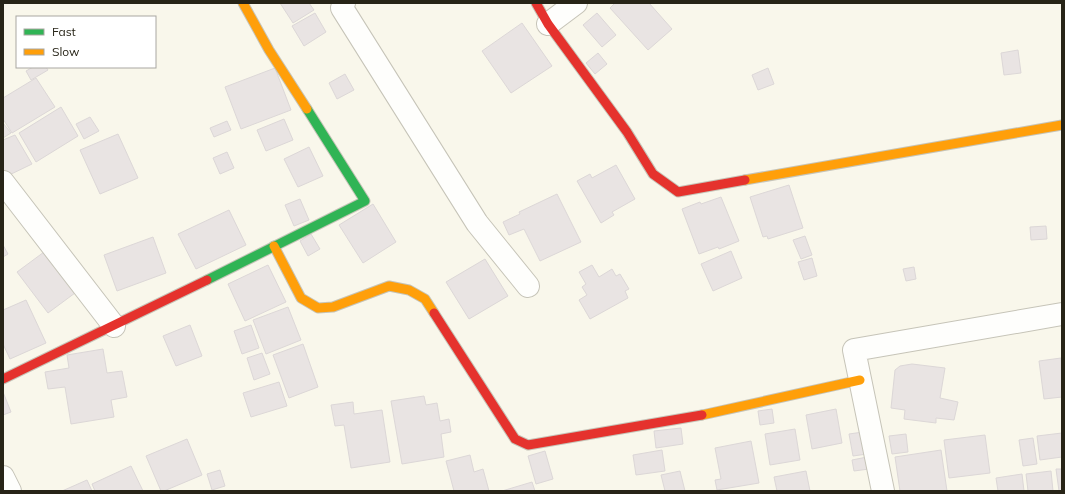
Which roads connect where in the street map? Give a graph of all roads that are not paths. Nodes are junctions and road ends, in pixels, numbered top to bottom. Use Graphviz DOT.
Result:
graph roads {
  1 [pos="243,3"];
  2 [pos="344,3"];
  3 [pos="536,3"];
  4 [pos="576,3"];
  5 [pos="548,24"];
  6 [pos="1062,125"];
  7 [pos="3,182"];
  8 [pos="274,246"];
  9 [pos="528,286"];
  10 [pos="1062,314"];
  11 [pos="114,326"];
  12 [pos="3,379"];
  13 [pos="860,380"];
  14 [pos="3,477"];
  15 [pos="10,491"];
  16 [pos="883,491"];
  1 -- 8 [label="street"];
  2 -- 9 [label="street"];
  3 -- 5 [label="street"];
  4 -- 5 [label="street"];
  5 -- 6 [label="street"];
  7 -- 11 [label="street"];
  8 -- 11 [label="street"];
  8 -- 13 [label="street"];
  10 -- 13 [label="street"];
  11 -- 12 [label="street"];
  13 -- 16 [label="street"];
  14 -- 15 [label="street"];
}
